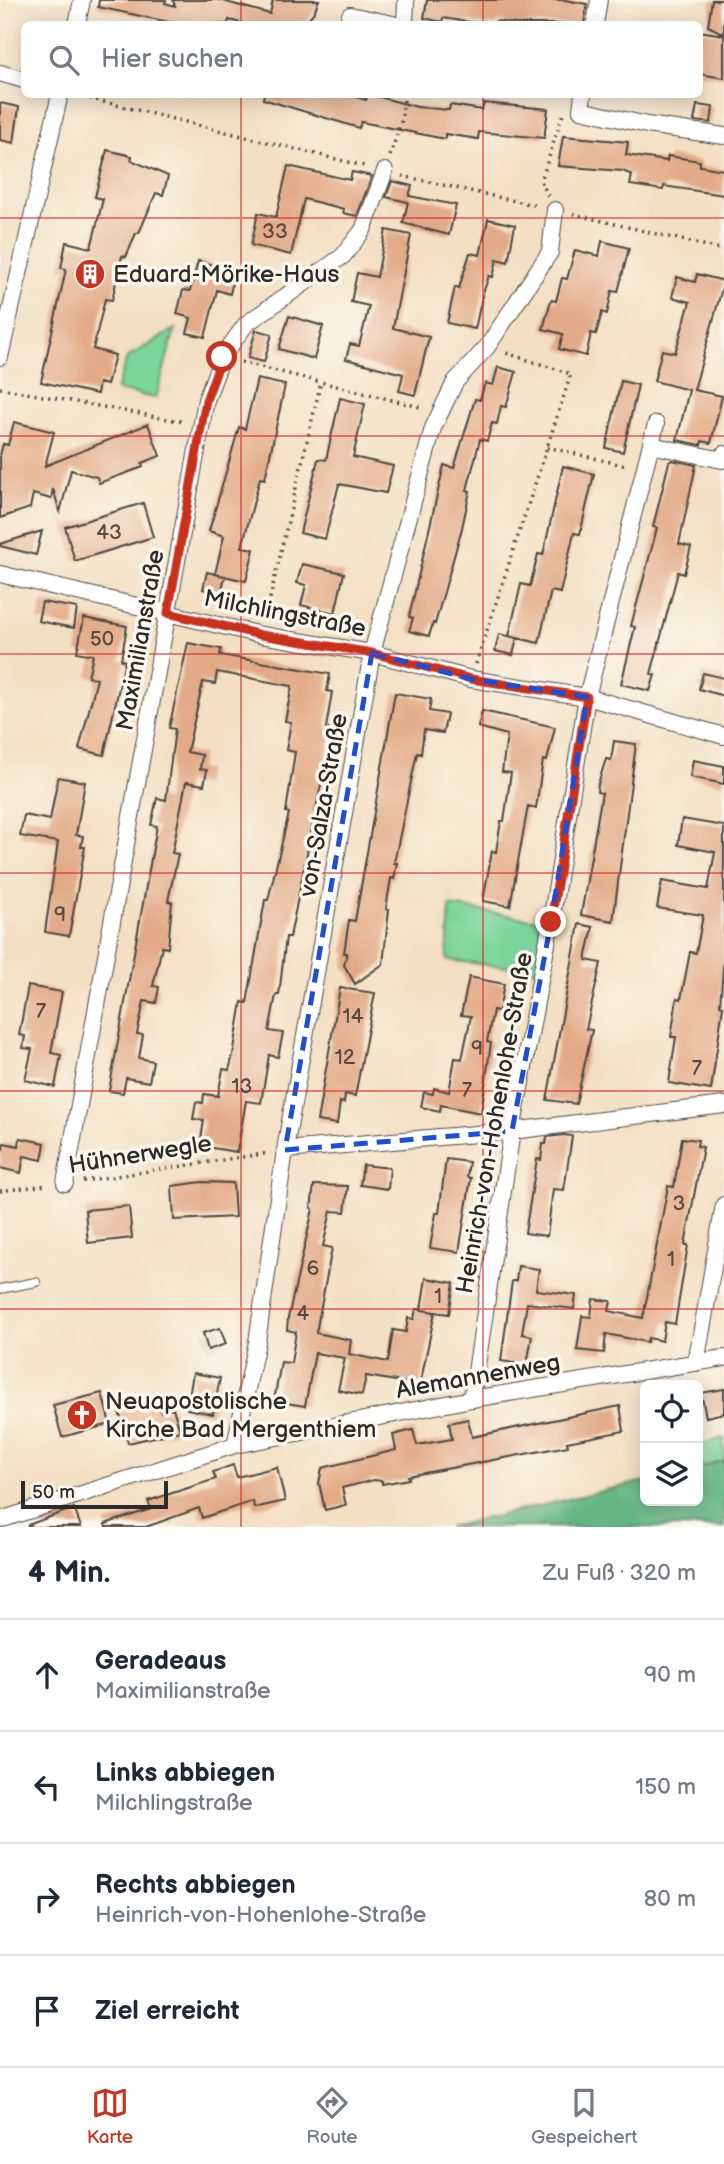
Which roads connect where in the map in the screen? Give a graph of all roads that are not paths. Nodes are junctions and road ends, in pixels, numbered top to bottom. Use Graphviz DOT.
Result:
graph roads {
  1 [pos="82,0"];
  2 [pos="406,0"];
  3 [pos="599,0"];
  4 [pos="78,21"];
  5 [pos="348,21"];
  6 [pos="379,21"];
  7 [pos="405,21"];
  8 [pos="596,21"];
  9 [pos="0,73"];
  10 [pos="21,79"];
  11 [pos="60,98"];
  12 [pos="582,102"];
  13 [pos="724,136"];
  14 [pos="385,171"];
  15 [pos="555,210"];
  16 [pos="0,357"];
  17 [pos="656,424"];
  18 [pos="651,445"];
  19 [pos="724,454"];
  20 [pos="0,574"];
  21 [pos="168,613"];
  22 [pos="372,653"];
  23 [pos="587,697"];
  24 [pos="724,736"];
  25 [pos="724,1105"];
  26 [pos="512,1131"];
  27 [pos="285,1150"];
  28 [pos="65,1184"];
  29 [pos="724,1205"];
  30 [pos="36,1282"];
  31 [pos="0,1289"];
  32 [pos="724,1358"];
  33 [pos="696,1363"];
  34 [pos="472,1399"];
  35 [pos="235,1445"];
  36 [pos="0,1520"];
  1 -- 4 [label="street"];
  2 -- 7 [label="street"];
  3 -- 8 [label="street"];
  5 -- 6 [label="street"];
  9 -- 10 [label="street"];
  11 -- 16 [label="street"];
  12 -- 13 [label="street"];
  14 -- 21 [label="street, Maximilianstraße"];
  15 -- 22 [label="street, von-Salza-Straße"];
  17 -- 18 [label="street, Heinrich-von-Hohenlohe-Straße"];
  18 -- 19 [label="street"];
  18 -- 23 [label="street, Heinrich-von-Hohenlohe-Straße"];
  20 -- 21 [label="street, Milchlingstraße"];
  21 -- 22 [label="street, Milchlingstraße"];
  21 -- 28 [label="street, Maximilianstraße"];
  22 -- 23 [label="street, Milchlingstraße"];
  22 -- 27 [label="street, von-Salza-Straße"];
  23 -- 24 [label="street, Milchlingstraße"];
  23 -- 26 [label="street, Heinrich-von-Hohenlohe-Straße"];
  25 -- 26 [label="street"];
  26 -- 27 [label="street"];
  26 -- 34 [label="street, Heinrich-von-Hohenlohe-Straße"];
  27 -- 35 [label="street, von-Salza-Straße"];
  29 -- 33 [label="street"];
  30 -- 31 [label="lane"];
  32 -- 33 [label="street, Alemannenweg"];
  33 -- 34 [label="street, Alemannenweg"];
  34 -- 35 [label="street, Alemannenweg"];
  35 -- 36 [label="street, Alemannenweg"];
}
